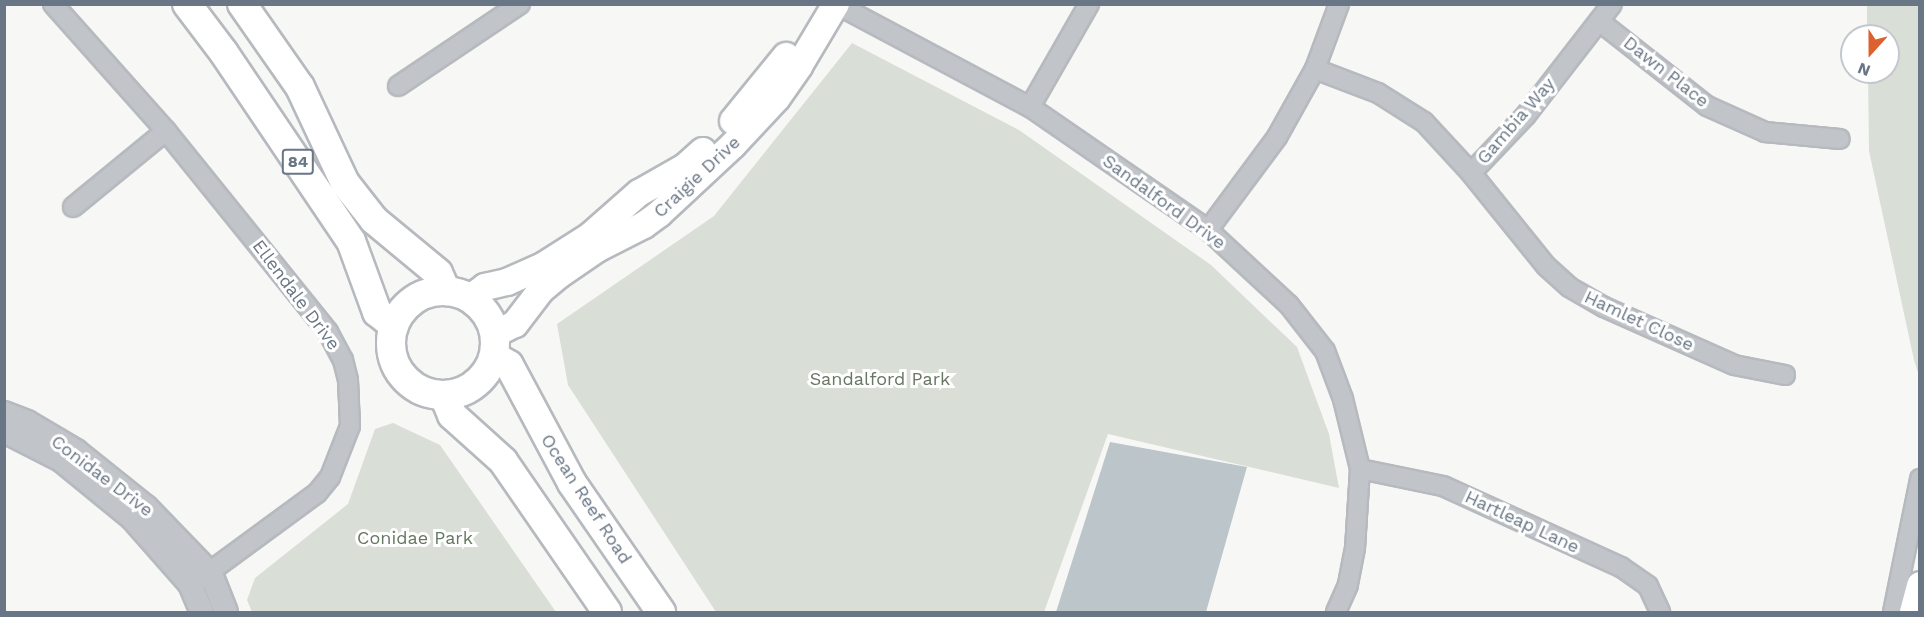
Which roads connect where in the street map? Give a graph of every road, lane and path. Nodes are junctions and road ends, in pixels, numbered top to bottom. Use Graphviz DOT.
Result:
graph roads {
  1 [pos="53,4"];
  2 [pos="187,4"];
  3 [pos="242,4"];
  4 [pos="520,4"];
  5 [pos="819,4"];
  6 [pos="836,4"];
  7 [pos="1089,4"];
  8 [pos="1339,4"];
  9 [pos="1612,4"];
  10 [pos="1599,21"];
  11 [pos="1315,69"];
  12 [pos="398,86"];
  13 [pos="1030,107"];
  14 [pos="166,131"];
  15 [pos="1840,139"];
  16 [pos="1471,173"];
  17 [pos="73,207"];
  18 [pos="1208,230"];
  19 [pos="458,295"];
  20 [pos="394,326"];
  21 [pos="494,345"];
  22 [pos="1785,375"];
  23 [pos="444,396"];
  24 [pos="4,413"];
  25 [pos="4,431"];
  26 [pos="1360,469"];
  27 [pos="1920,479"];
  28 [pos="211,574"];
  29 [pos="190,584"];
  30 [pos="1920,585"];
  31 [pos="202,612"];
  32 [pos="226,612"];
  33 [pos="607,612"];
  34 [pos="661,612"];
  35 [pos="1336,612"];
  36 [pos="1660,612"];
  37 [pos="1893,612"];
  38 [pos="1913,612"];
  1 -- 14 [label="street, Ellendale Drive"];
  2 -- 20 [label="main road, 84"];
  3 -- 19 [label="main road, 84"];
  4 -- 12 [label="street"];
  5 -- 19 [label="main road, Craigie Drive"];
  6 -- 13 [label="street, Sandalford Drive"];
  6 -- 21 [label="main road, Craigie Drive"];
  7 -- 13 [label="street"];
  8 -- 11 [label="street"];
  9 -- 10 [label="street, Gambia Way"];
  10 -- 15 [label="street, Dawn Place"];
  10 -- 16 [label="street, Gambia Way"];
  11 -- 16 [label="street, Gambia Way"];
  11 -- 18 [label="street"];
  13 -- 18 [label="street, Sandalford Drive"];
  14 -- 17 [label="street"];
  14 -- 28 [label="street, Ellendale Drive"];
  16 -- 22 [label="street, Hamlet Close"];
  18 -- 26 [label="street, Sandalford Drive"];
  19 -- 20 [label="main road"];
  19 -- 21 [label="main road, 84"];
  20 -- 23 [label="main road"];
  21 -- 23 [label="main road"];
  21 -- 34 [label="main road, Ocean Reef Road / 84"];
  23 -- 33 [label="main road"];
  24 -- 28 [label="street, Conidae Drive"];
  25 -- 29 [label="street, Conidae Drive"];
  26 -- 35 [label="street, Sandalford Drive"];
  26 -- 36 [label="street, Hartleap Lane"];
  27 -- 37 [label="street"];
  28 -- 29 [label="street, Ellendale Drive"];
  28 -- 32 [label="street, Conidae Drive"];
  29 -- 31 [label="street, Conidae Drive"];
  30 -- 38 [label="main road"];
}
